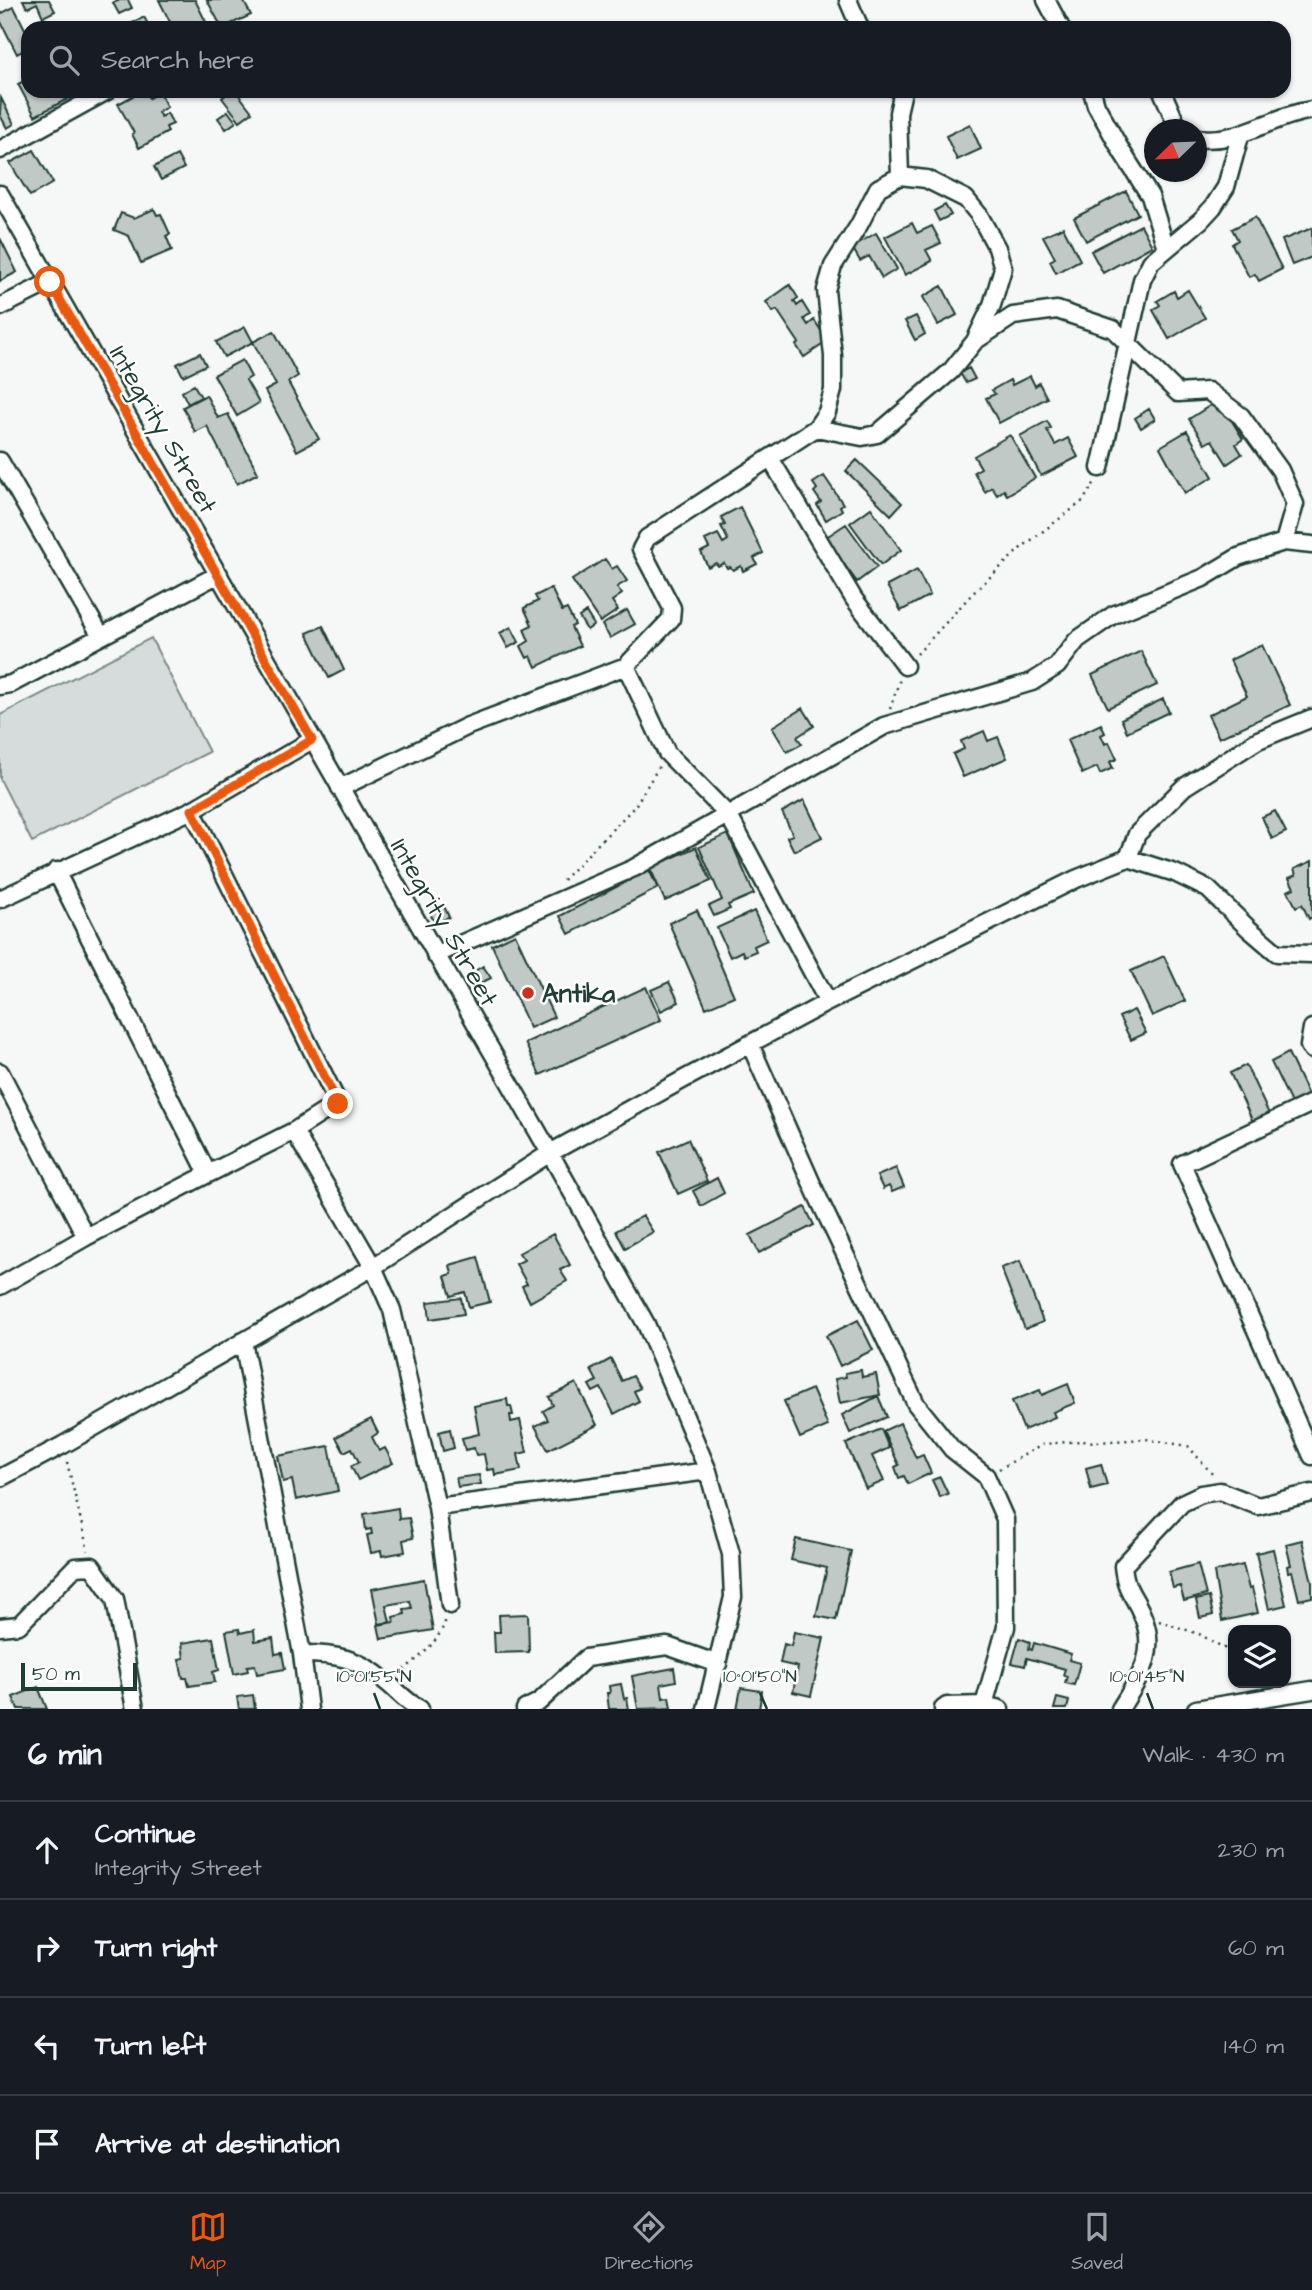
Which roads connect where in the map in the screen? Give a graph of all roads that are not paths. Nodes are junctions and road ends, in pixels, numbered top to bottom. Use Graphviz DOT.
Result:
graph roads {
  1 [pos="848,0"];
  2 [pos="1046,0"];
  3 [pos="857,21"];
  4 [pos="1057,21"];
  5 [pos="94,98"];
  6 [pos="901,98"];
  7 [pos="1094,98"];
  8 [pos="1165,98"];
  9 [pos="1312,110"];
  10 [pos="1174,119"];
  11 [pos="1240,136"];
  12 [pos="1207,139"];
  13 [pos="0,150"];
  14 [pos="900,176"];
  15 [pos="0,194"];
  16 [pos="1166,248"];
  17 [pos="50,282"];
  18 [pos="0,307"];
  19 [pos="975,341"];
  20 [pos="1128,344"];
  21 [pos="816,428"];
  22 [pos="770,458"];
  23 [pos="0,461"];
  24 [pos="1100,468"];
  25 [pos="1284,542"];
  26 [pos="1312,545"];
  27 [pos="219,574"];
  28 [pos="101,636"];
  29 [pos="626,666"];
  30 [pos="905,666"];
  31 [pos="0,686"];
  32 [pos="1312,718"];
  33 [pos="312,740"];
  34 [pos="340,788"];
  35 [pos="192,810"];
  36 [pos="729,816"];
  37 [pos="1128,858"];
  38 [pos="56,871"];
  39 [pos="0,899"];
  40 [pos="1312,954"];
  41 [pos="435,955"];
  42 [pos="828,1002"];
  43 [pos="1312,1028"];
  44 [pos="750,1044"];
  45 [pos="1312,1050"];
  46 [pos="0,1072"];
  47 [pos="6,1098"];
  48 [pos="1312,1103"];
  49 [pos="295,1131"];
  50 [pos="550,1153"];
  51 [pos="208,1174"];
  52 [pos="86,1237"];
  53 [pos="373,1266"];
  54 [pos="0,1286"];
  55 [pos="243,1341"];
  56 [pos="1312,1456"];
  57 [pos="708,1471"];
  58 [pos="0,1478"];
  59 [pos="1312,1493"];
  60 [pos="437,1507"];
  61 [pos="450,1605"];
  62 [pos="0,1627"];
  63 [pos="302,1654"];
  64 [pos="718,1664"];
  65 [pos="1307,1691"];
  66 [pos="992,1707"];
  67 [pos="135,1709"];
  68 [pos="309,1709"];
  69 [pos="420,1709"];
  70 [pos="526,1709"];
  71 [pos="706,1709"];
  72 [pos="943,1709"];
  73 [pos="1120,1709"];
  74 [pos="1196,1709"];
  75 [pos="1306,1709"];
  1 -- 3 [label="street"];
  2 -- 4 [label="street"];
  5 -- 13 [label="street"];
  6 -- 14 [label="street"];
  7 -- 16 [label="street"];
  8 -- 10 [label="street"];
  9 -- 11 [label="street"];
  11 -- 12 [label="street"];
  11 -- 16 [label="street"];
  14 -- 19 [label="street"];
  14 -- 21 [label="street"];
  15 -- 17 [label="street, Integrity Street"];
  16 -- 20 [label="street"];
  17 -- 18 [label="street"];
  17 -- 27 [label="street, Integrity Street"];
  19 -- 20 [label="street"];
  19 -- 21 [label="street"];
  20 -- 24 [label="street"];
  20 -- 25 [label="street"];
  21 -- 22 [label="street"];
  22 -- 29 [label="street"];
  22 -- 30 [label="street"];
  23 -- 28 [label="street"];
  25 -- 26 [label="street"];
  25 -- 36 [label="street"];
  27 -- 28 [label="street"];
  27 -- 33 [label="street, Integrity Street"];
  28 -- 31 [label="street"];
  29 -- 34 [label="street"];
  29 -- 36 [label="street"];
  32 -- 37 [label="street"];
  33 -- 34 [label="street, Integrity Street"];
  33 -- 35 [label="street"];
  34 -- 41 [label="street, Integrity Street"];
  35 -- 38 [label="street"];
  35 -- 49 [label="street"];
  36 -- 41 [label="street"];
  36 -- 42 [label="street"];
  37 -- 40 [label="street"];
  37 -- 42 [label="street"];
  38 -- 39 [label="street"];
  38 -- 51 [label="street"];
  41 -- 50 [label="street, Integrity Street"];
  42 -- 44 [label="street"];
  43 -- 45 [label="street"];
  44 -- 50 [label="street"];
  44 -- 66 [label="street"];
  46 -- 47 [label="street"];
  47 -- 52 [label="street"];
  48 -- 56 [label="street"];
  49 -- 51 [label="street"];
  49 -- 53 [label="street"];
  50 -- 53 [label="street"];
  50 -- 57 [label="street, Integrity Street"];
  51 -- 52 [label="street"];
  52 -- 54 [label="street"];
  53 -- 55 [label="street"];
  53 -- 60 [label="street"];
  55 -- 58 [label="street"];
  55 -- 63 [label="street"];
  57 -- 60 [label="street"];
  57 -- 64 [label="street, Integrity Street"];
  59 -- 73 [label="street"];
  60 -- 61 [label="street"];
  62 -- 67 [label="street"];
  63 -- 68 [label="street"];
  63 -- 69 [label="street"];
  64 -- 70 [label="street"];
  64 -- 71 [label="street, Integrity Street"];
  65 -- 74 [label="street"];
  65 -- 75 [label="street"];
  66 -- 72 [label="street"];
}
